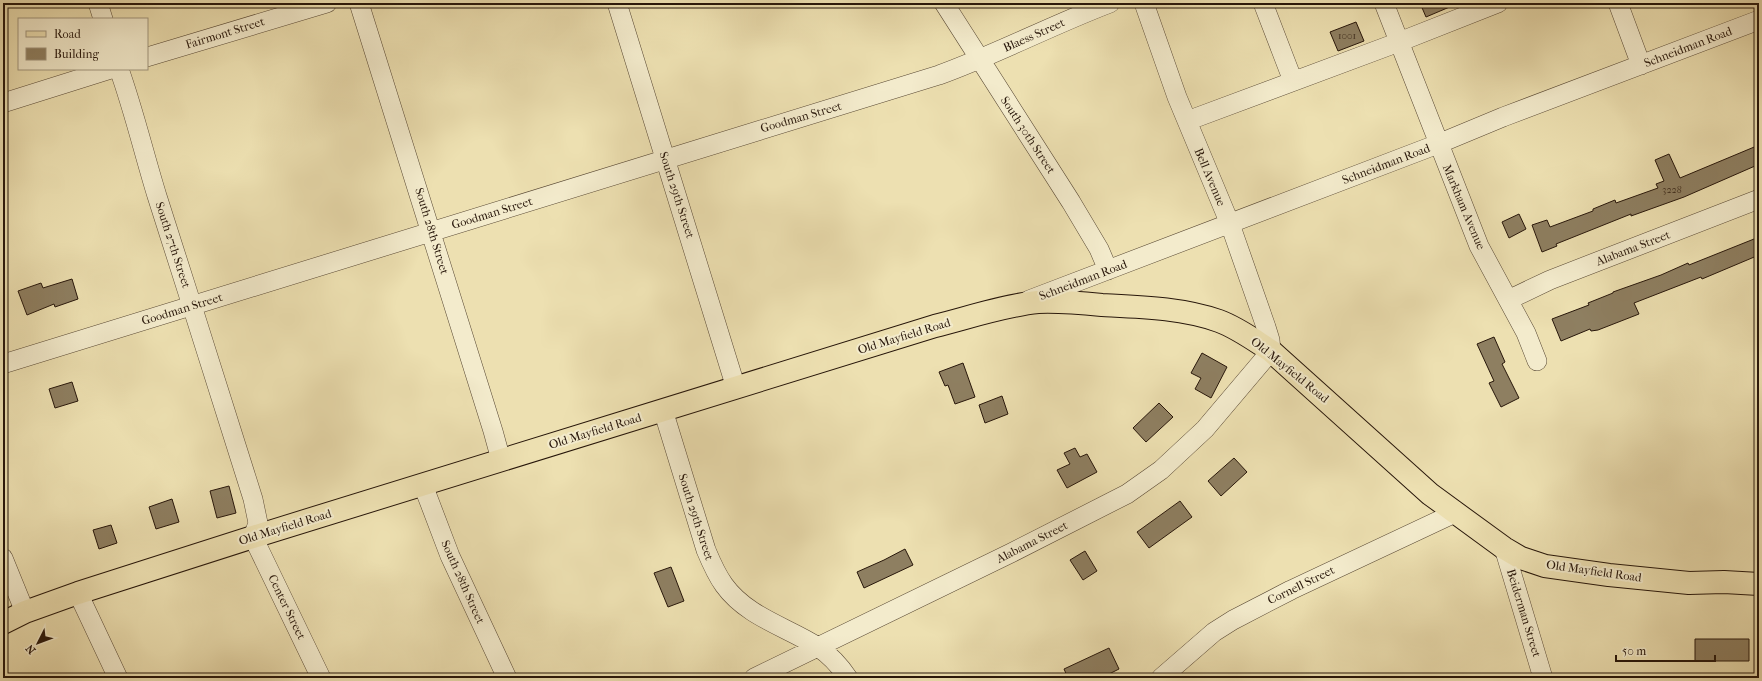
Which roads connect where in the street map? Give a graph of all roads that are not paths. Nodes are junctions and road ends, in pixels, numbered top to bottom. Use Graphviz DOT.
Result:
graph roads {
  1 [pos="98,3"];
  2 [pos="327,3"];
  3 [pos="360,3"];
  4 [pos="617,3"];
  5 [pos="944,3"];
  6 [pos="1110,3"];
  7 [pos="1144,3"];
  8 [pos="1263,3"];
  9 [pos="1384,3"];
  10 [pos="1498,3"];
  11 [pos="1618,3"];
  12 [pos="103,18"];
  13 [pos="1759,20"];
  14 [pos="1399,42"];
  15 [pos="148,57"];
  16 [pos="980,60"];
  17 [pos="1641,65"];
  18 [pos="108,70"];
  19 [pos="119,70"];
  20 [pos="1294,81"];
  21 [pos="3,103"];
  22 [pos="1187,121"];
  23 [pos="1438,144"];
  24 [pos="666,159"];
  25 [pos="1759,200"];
  26 [pos="1230,224"];
  27 [pos="432,232"];
  28 [pos="1108,270"];
  29 [pos="1508,300"];
  30 [pos="193,306"];
  31 [pos="1013,307"];
  32 [pos="1271,351"];
  33 [pos="1537,361"];
  34 [pos="3,364"];
  35 [pos="736,388"];
  36 [pos="663,410"];
  37 [pos="501,460"];
  38 [pos="423,485"];
  39 [pos="1455,513"];
  40 [pos="253,537"];
  41 [pos="1504,548"];
  42 [pos="3,558"];
  43 [pos="1759,584"];
  44 [pos="78,593"];
  45 [pos="26,612"];
  46 [pos="3,623"];
  47 [pos="818,647"];
  48 [pos="118,678"];
  49 [pos="321,678"];
  50 [pos="507,678"];
  51 [pos="754,678"];
  52 [pos="848,678"];
  53 [pos="1161,678"];
  54 [pos="1543,678"];
  1 -- 12 [label="street"];
  2 -- 15 [label="street, Fairmont Street"];
  3 -- 27 [label="street, South 28th Street"];
  4 -- 24 [label="street, South 29th Street"];
  5 -- 16 [label="street, South 30th Street"];
  6 -- 16 [label="street, Blaess Street"];
  7 -- 22 [label="street, Bell Avenue"];
  8 -- 20 [label="street"];
  9 -- 14 [label="street, Markham Avenue"];
  10 -- 14 [label="street"];
  11 -- 17 [label="street"];
  13 -- 17 [label="street, Schneidman Road"];
  14 -- 20 [label="street"];
  14 -- 23 [label="street, Markham Avenue"];
  16 -- 24 [label="street, Goodman Street"];
  16 -- 28 [label="street, South 30th Street"];
  17 -- 23 [label="street, Schneidman Road"];
  18 -- 21 [label="street"];
  19 -- 30 [label="street, South 27th Street"];
  20 -- 22 [label="street"];
  22 -- 26 [label="street, Bell Avenue"];
  23 -- 26 [label="street, Schneidman Road"];
  23 -- 29 [label="street, Markham Avenue"];
  24 -- 27 [label="street, Goodman Street"];
  24 -- 35 [label="street, South 29th Street"];
  25 -- 29 [label="street, Alabama Street"];
  26 -- 28 [label="street, Schneidman Road"];
  26 -- 32 [label="street, Bell Avenue"];
  27 -- 30 [label="street, Goodman Street"];
  27 -- 37 [label="street, South 28th Street"];
  28 -- 31 [label="street, Schneidman Road"];
  29 -- 33 [label="street, Markham Avenue"];
  30 -- 34 [label="street, Goodman Street"];
  30 -- 40 [label="street, South 27th Street"];
  31 -- 32 [label="main road, Old Mayfield Road"];
  31 -- 35 [label="main road, Old Mayfield Road"];
  32 -- 39 [label="main road, Old Mayfield Road"];
  32 -- 47 [label="street, Alabama Street"];
  35 -- 36 [label="main road, Old Mayfield Road"];
  36 -- 37 [label="main road, Old Mayfield Road"];
  36 -- 47 [label="street, South 29th Street"];
  37 -- 38 [label="main road, Old Mayfield Road"];
  38 -- 40 [label="main road, Old Mayfield Road"];
  38 -- 50 [label="street, South 28th Street"];
  39 -- 41 [label="main road, Old Mayfield Road"];
  39 -- 53 [label="street, Cornell Street"];
  40 -- 44 [label="main road, Old Mayfield Road"];
  40 -- 49 [label="street, Center Street"];
  41 -- 43 [label="main road, Old Mayfield Road"];
  41 -- 54 [label="street, Beiderman Street"];
  42 -- 45 [label="street"];
  44 -- 45 [label="main road, Old Mayfield Road"];
  44 -- 48 [label="street"];
  45 -- 46 [label="main road, Old Mayfield Road"];
  47 -- 51 [label="street, Alabama Street"];
  47 -- 52 [label="street, South 29th Street"];
}
